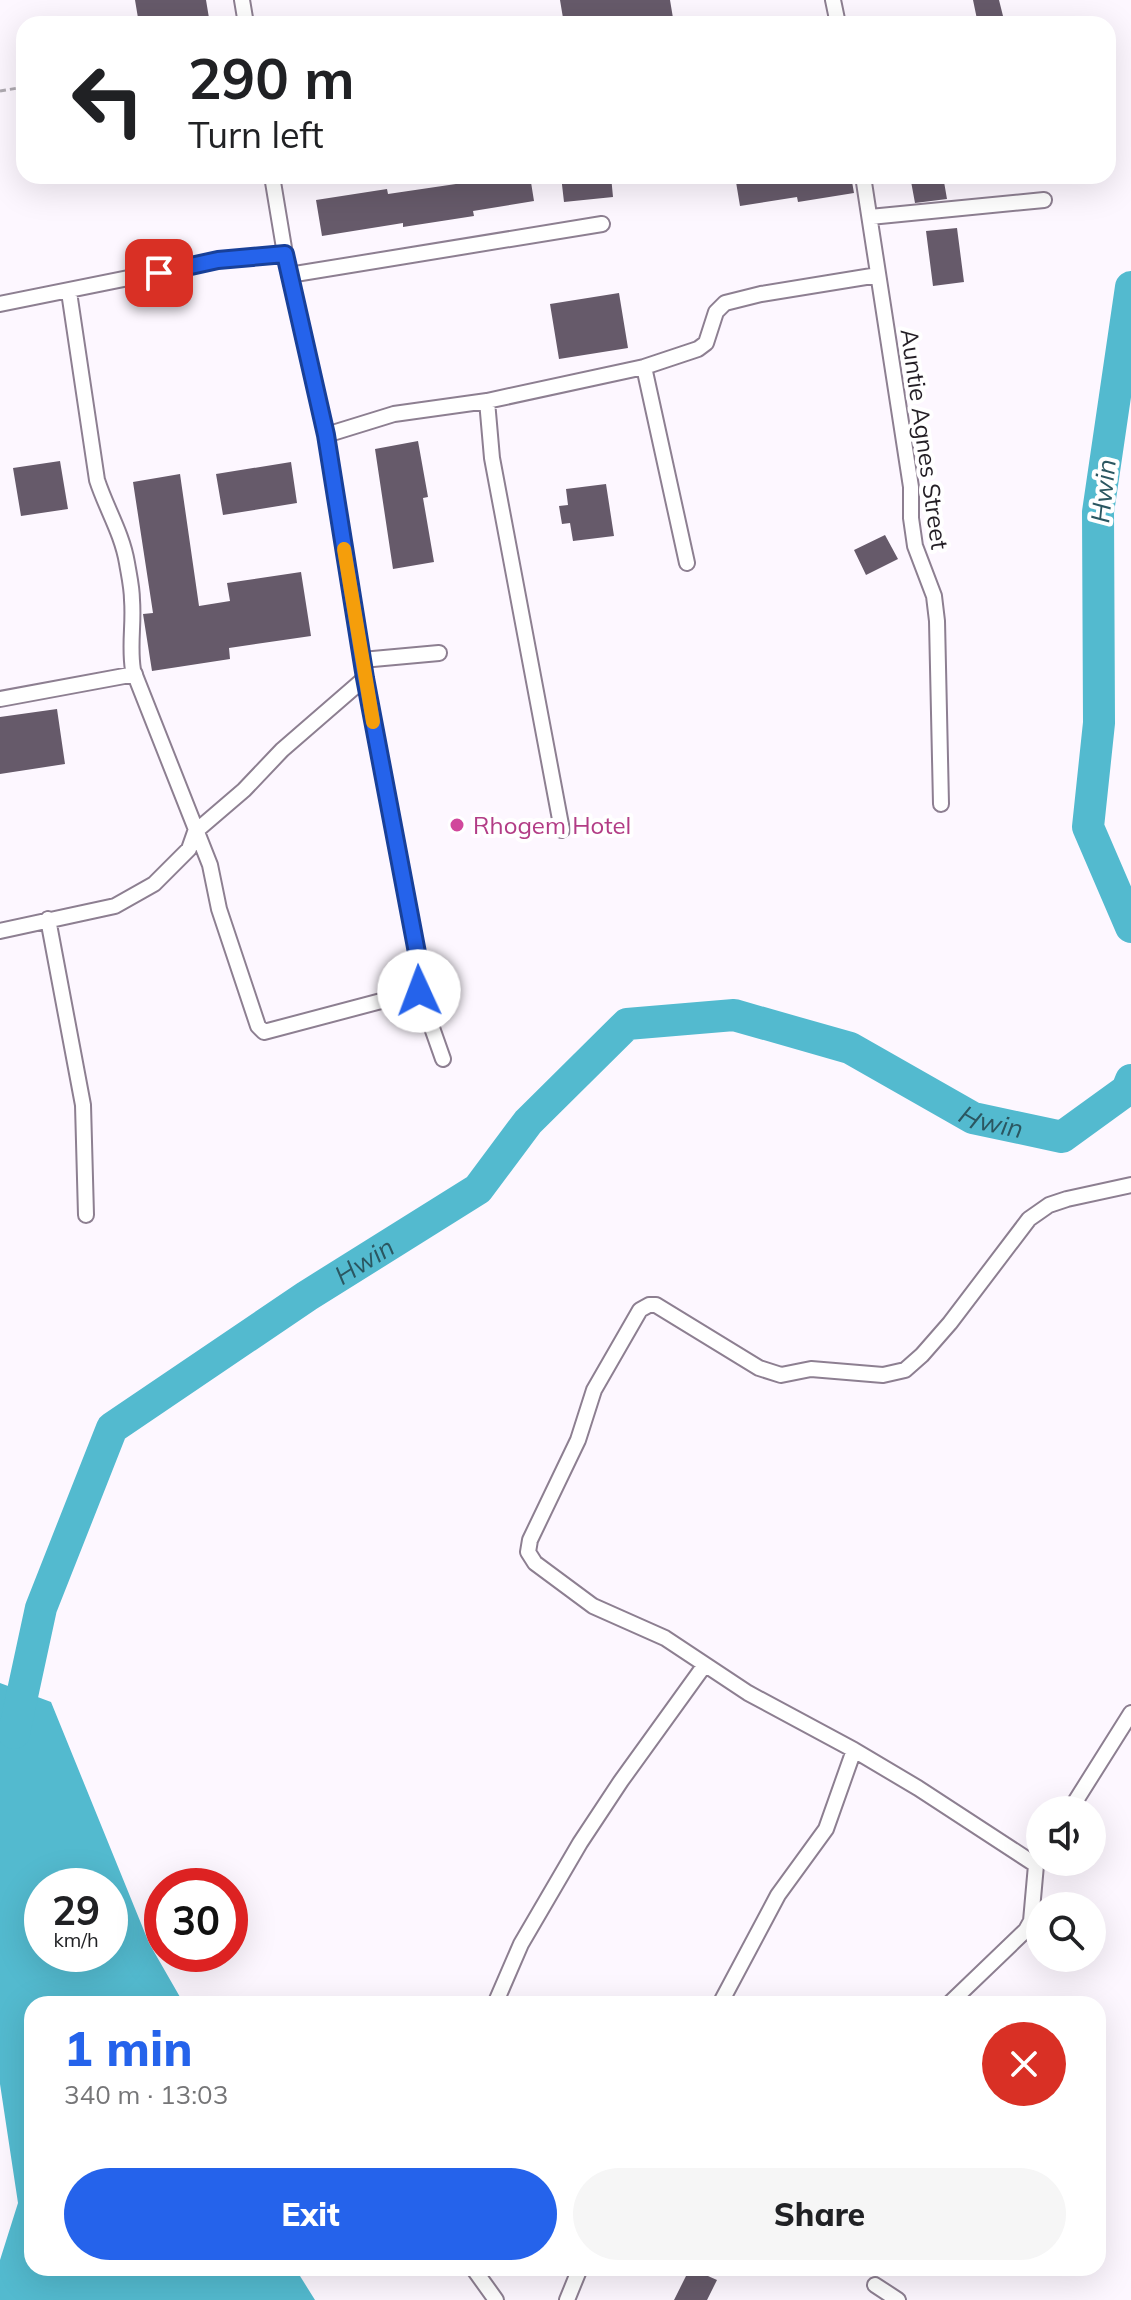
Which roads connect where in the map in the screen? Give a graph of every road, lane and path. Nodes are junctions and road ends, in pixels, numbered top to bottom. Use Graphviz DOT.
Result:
graph roads {
  1 [pos="273,184"];
  2 [pos="864,184"];
  3 [pos="1044,200"];
  4 [pos="870,217"];
  5 [pos="602,224"];
  6 [pos="285,254"];
  7 [pos="289,275"];
  8 [pos="878,275"];
  9 [pos="69,292"];
  10 [pos="0,304"];
  11 [pos="644,367"];
  12 [pos="487,401"];
  13 [pos="326,435"];
  14 [pos="687,563"];
  15 [pos="439,653"];
  16 [pos="362,660"];
  17 [pos="135,674"];
  18 [pos="365,678"];
  19 [pos="0,699"];
  20 [pos="941,804"];
  21 [pos="562,830"];
  22 [pos="195,832"];
  23 [pos="48,919"];
  24 [pos="0,931"];
  25 [pos="419,991"];
  26 [pos="443,1059"];
  27 [pos="1131,1185"];
  28 [pos="86,1215"];
  29 [pos="704,1666"];
  30 [pos="1131,1713"];
  31 [pos="854,1750"];
  32 [pos="1079,1796"];
  33 [pos="1026,1855"];
  34 [pos="1037,1876"];
  35 [pos="498,1996"];
  36 [pos="724,1996"];
  37 [pos="957,1996"];
  38 [pos="479,2276"];
  39 [pos="577,2276"];
  40 [pos="875,2285"];
  41 [pos="496,2300"];
  42 [pos="567,2300"];
  43 [pos="898,2300"];
  1 -- 6 [label="street"];
  2 -- 4 [label="street, Auntie Agnes Street"];
  3 -- 4 [label="street"];
  4 -- 8 [label="street, Auntie Agnes Street"];
  5 -- 7 [label="street"];
  6 -- 7 [label="street"];
  6 -- 9 [label="street"];
  7 -- 13 [label="street"];
  8 -- 11 [label="street"];
  8 -- 20 [label="street, Auntie Agnes Street"];
  9 -- 10 [label="street"];
  9 -- 17 [label="street"];
  11 -- 12 [label="street"];
  11 -- 14 [label="street"];
  12 -- 13 [label="street"];
  12 -- 21 [label="street"];
  13 -- 16 [label="street"];
  15 -- 16 [label="street"];
  16 -- 18 [label="street"];
  17 -- 19 [label="street"];
  17 -- 22 [label="street"];
  18 -- 22 [label="street"];
  18 -- 25 [label="street"];
  22 -- 23 [label="street"];
  22 -- 25 [label="street"];
  23 -- 24 [label="street"];
  23 -- 28 [label="street"];
  25 -- 26 [label="street"];
  27 -- 29 [label="street"];
  29 -- 31 [label="street"];
  29 -- 35 [label="street"];
  30 -- 32 [label="street"];
  31 -- 33 [label="street"];
  31 -- 36 [label="street"];
  34 -- 37 [label="street"];
  38 -- 41 [label="street"];
  39 -- 42 [label="street"];
  40 -- 43 [label="street"];
}
